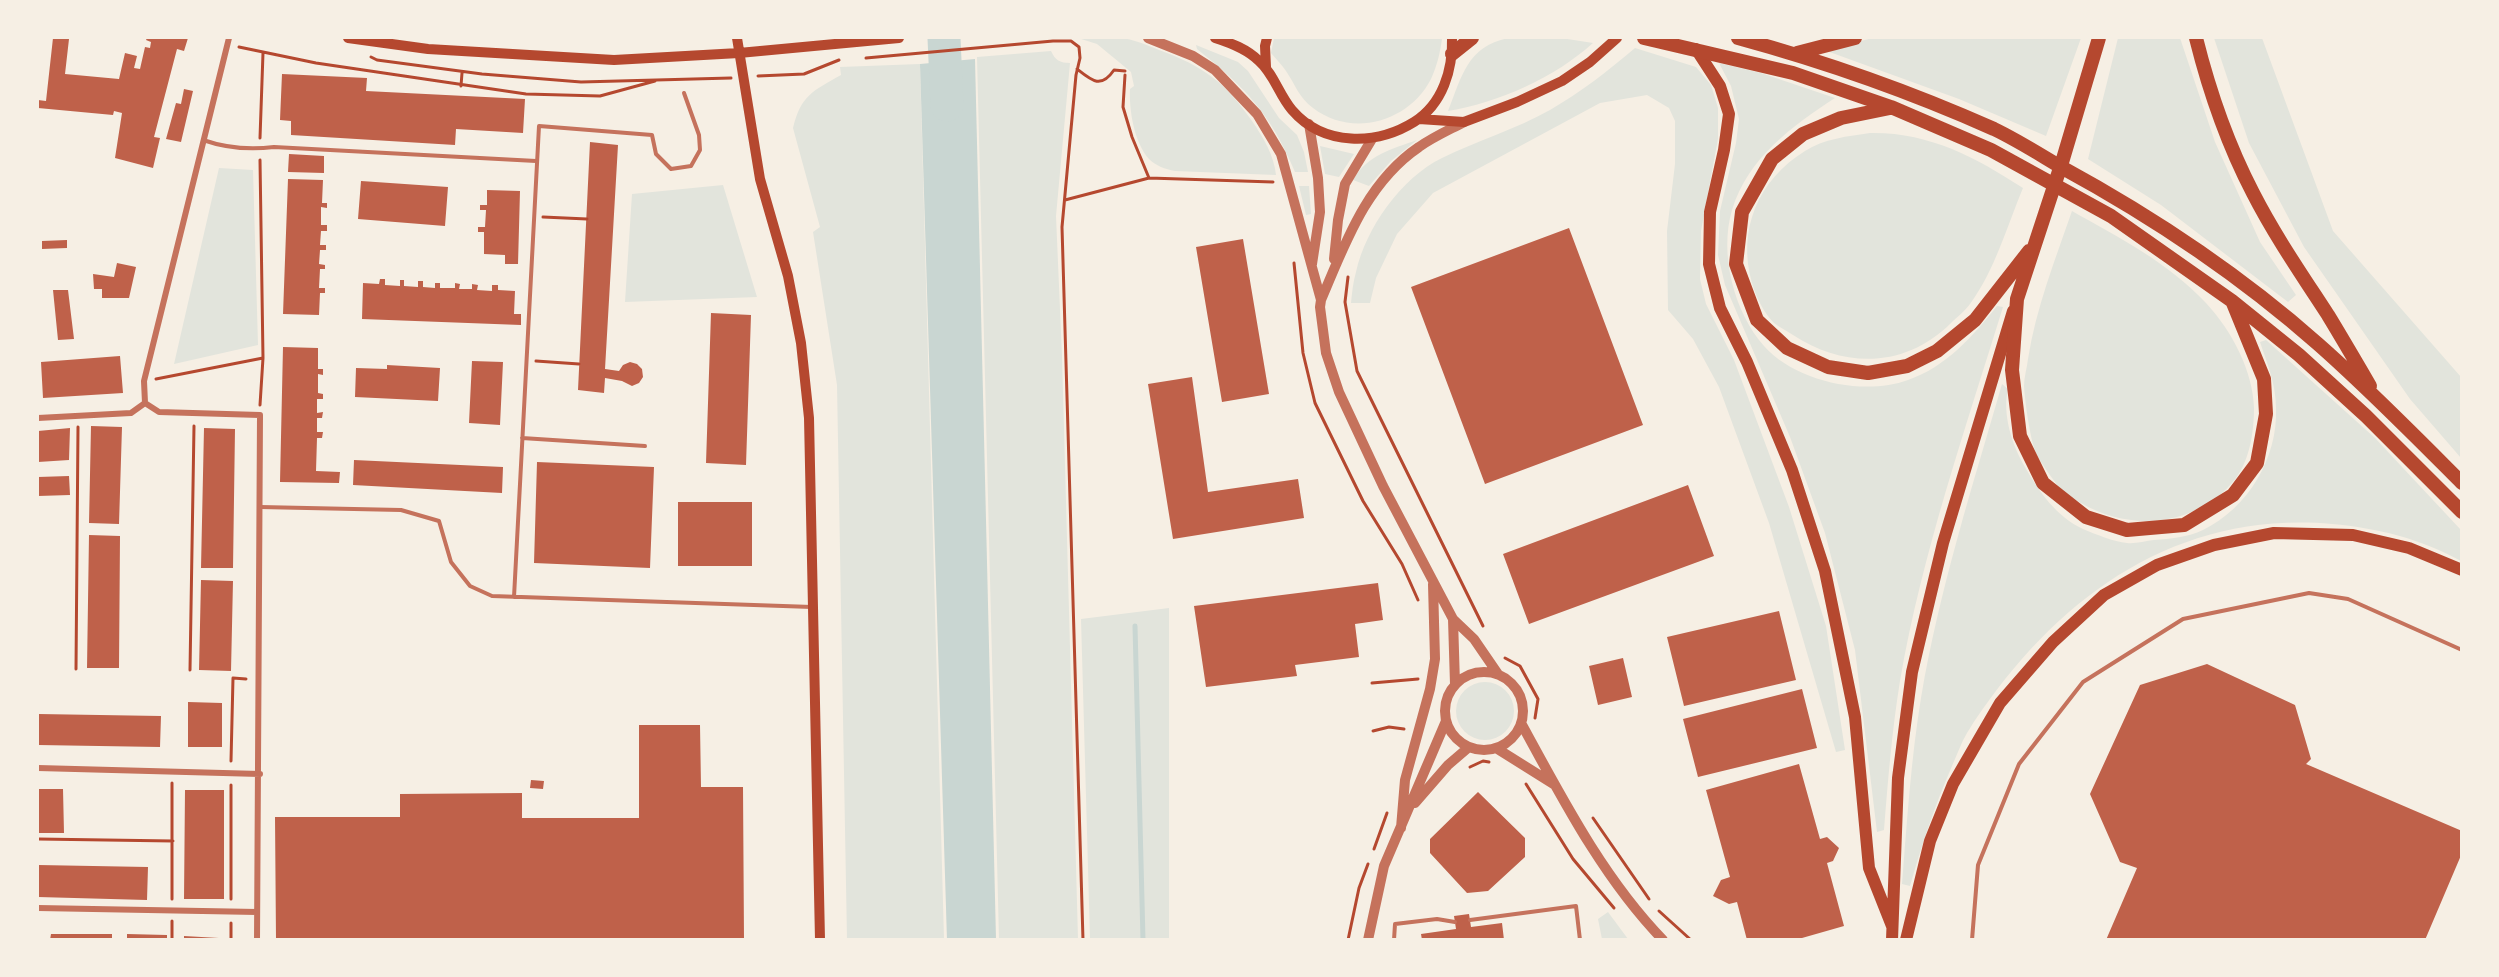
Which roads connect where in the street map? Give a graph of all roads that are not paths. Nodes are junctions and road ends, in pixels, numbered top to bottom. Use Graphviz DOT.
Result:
graph roads {
  1 [pos="348,38"];
  2 [pos="737,38"];
  3 [pos="899,38"];
  4 [pos="1148,38"];
  5 [pos="1215,38"];
  6 [pos="1267,38"];
  7 [pos="1452,38"];
  8 [pos="1472,38"];
  9 [pos="1617,38"];
  10 [pos="1648,38"];
  11 [pos="1738,38"];
  12 [pos="1855,38"];
  13 [pos="2099,38"];
  14 [pos="2196,38"];
  15 [pos="229,41"];
  16 [pos="1696,49"];
  17 [pos="739,53"];
  18 [pos="1796,53"];
  19 [pos="1452,54"];
  20 [pos="1266,68"];
  21 [pos="684,93"];
  22 [pos="1891,107"];
  23 [pos="1419,119"];
  24 [pos="1464,122"];
  25 [pos="1309,124"];
  26 [pos="1372,139"];
  27 [pos="202,140"];
  28 [pos="536,161"];
  29 [pos="2036,242"];
  30 [pos="1311,269"];
  31 [pos="1333,271"];
  32 [pos="2017,299"];
  33 [pos="1321,300"];
  34 [pos="2232,301"];
  35 [pos="2377,398"];
  36 [pos="145,403"];
  37 [pos="38,418"];
  38 [pos="522,438"];
  39 [pos="645,446"];
  40 [pos="2462,483"];
  41 [pos="260,507"];
  42 [pos="2462,512"];
  43 [pos="2462,570"];
  44 [pos="1433,581"];
  45 [pos="514,597"];
  46 [pos="813,607"];
  47 [pos="1453,619"];
  48 [pos="2462,650"];
  49 [pos="1498,674"];
  50 [pos="1455,684"];
  51 [pos="1446,721"];
  52 [pos="1521,723"];
  53 [pos="1469,747"];
  54 [pos="1496,748"];
  55 [pos="38,768"];
  56 [pos="260,774"];
  57 [pos="1555,786"];
  58 [pos="1409,810"];
  59 [pos="1401,828"];
  60 [pos="38,909"];
  61 [pos="257,912"];
  62 [pos="1470,920"];
  63 [pos="1455,922"];
  64 [pos="1892,926"];
  65 [pos="257,939"];
  66 [pos="820,939"];
  67 [pos="1368,939"];
  68 [pos="1394,939"];
  69 [pos="1580,939"];
  70 [pos="1663,939"];
  71 [pos="1892,939"];
  72 [pos="1906,939"];
  73 [pos="1972,939"];
  1 -- 17 [label="main road"];
  2 -- 17 [label="main road"];
  3 -- 17 [label="main road"];
  4 -- 30 [label="street"];
  5 -- 20 [label="main road"];
  6 -- 20 [label="main road"];
  7 -- 19 [label="main road"];
  8 -- 19 [label="highway"];
  9 -- 24 [label="main road"];
  10 -- 16 [label="highway"];
  11 -- 18 [label="highway"];
  12 -- 18 [label="highway"];
  13 -- 29 [label="highway"];
  14 -- 35 [label="highway"];
  15 -- 27 [label="street"];
  16 -- 22 [label="highway"];
  16 -- 64 [label="main road"];
  17 -- 46 [label="main road"];
  18 -- 35 [label="highway"];
  19 -- 23 [label="main road"];
  20 -- 25 [label="main road"];
  21 -- 28 [label="lane"];
  22 -- 29 [label="highway"];
  22 -- 34 [label="highway"];
  23 -- 24 [label="main road"];
  23 -- 26 [label="main road"];
  24 -- 31 [label="street"];
  25 -- 26 [label="main road"];
  25 -- 30 [label="street"];
  26 -- 31 [label="street"];
  27 -- 28 [label="lane"];
  27 -- 36 [label="street"];
  28 -- 38 [label="lane"];
  29 -- 32 [label="highway"];
  30 -- 33 [label="street"];
  31 -- 33 [label="street"];
  32 -- 34 [label="highway"];
  32 -- 64 [label="main road"];
  33 -- 44 [label="street"];
  34 -- 42 [label="highway"];
  35 -- 40 [label="highway"];
  36 -- 37 [label="street"];
  36 -- 41 [label="street"];
  38 -- 39 [label="lane"];
  38 -- 45 [label="lane"];
  41 -- 45 [label="lane"];
  41 -- 56 [label="street"];
  43 -- 72 [label="main road"];
  44 -- 47 [label="street"];
  44 -- 59 [label="street"];
  45 -- 46 [label="lane"];
  46 -- 66 [label="main road"];
  47 -- 49 [label="street"];
  47 -- 50 [label="street"];
  48 -- 73 [label="lane"];
  49 -- 50 [label="street"];
  49 -- 52 [label="street"];
  50 -- 51 [label="street"];
  51 -- 53 [label="street"];
  51 -- 58 [label="street"];
  52 -- 54 [label="street"];
  52 -- 57 [label="street"];
  53 -- 54 [label="street"];
  53 -- 58 [label="street"];
  54 -- 57 [label="street"];
  55 -- 56 [label="street"];
  56 -- 61 [label="street"];
  57 -- 70 [label="street"];
  58 -- 59 [label="street"];
  59 -- 67 [label="street"];
  60 -- 61 [label="street"];
  61 -- 65 [label="street"];
  62 -- 69 [label="lane"];
  63 -- 68 [label="lane"];
  64 -- 71 [label="main road"];
}
